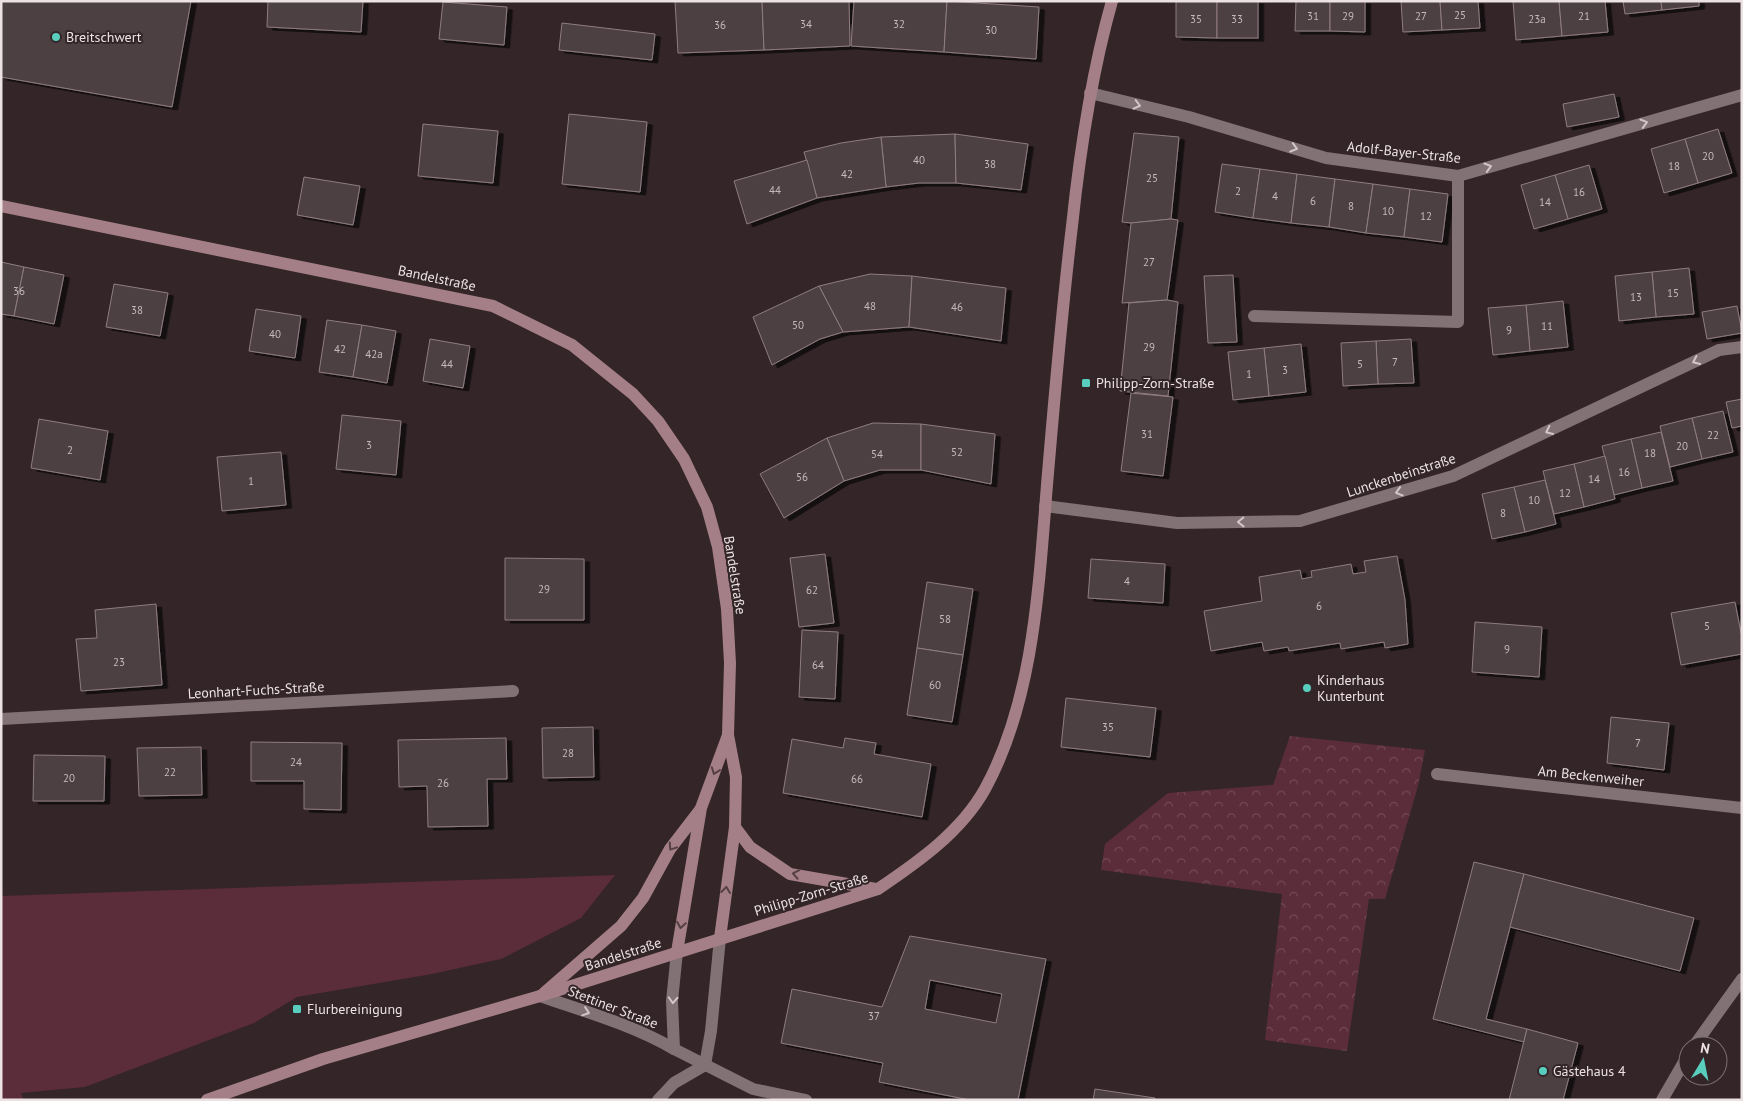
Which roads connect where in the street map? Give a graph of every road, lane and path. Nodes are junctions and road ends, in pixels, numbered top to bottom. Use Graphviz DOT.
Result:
graph roads {
  1 [pos="1112,1"];
  2 [pos="1090,93"];
  3 [pos="1742,95"];
  4 [pos="1458,176"];
  5 [pos="1,206"];
  6 [pos="1254,316"];
  7 [pos="1742,347"];
  8 [pos="1045,506"];
  9 [pos="513,691"];
  10 [pos="1,719"];
  11 [pos="728,735"];
  12 [pos="1437,774"];
  13 [pos="701,808"];
  14 [pos="1742,808"];
  15 [pos="735,827"];
  16 [pos="878,889"];
  17 [pos="720,938"];
  18 [pos="677,952"];
  19 [pos="1742,979"];
  20 [pos="540,996"];
  21 [pos="1701,1036"];
  22 [pos="674,1049"];
  23 [pos="705,1066"];
  24 [pos="1678,1072"];
  25 [pos="207,1100"];
  26 [pos="658,1100"];
  27 [pos="806,1100"];
  28 [pos="1662,1100"];
  1 -- 2 [label="street, Philipp-Zorn-Straße"];
  2 -- 4 [label="street, Adolf-Bayer-Straße, one-way"];
  2 -- 8 [label="street, Philipp-Zorn-Straße"];
  4 -- 3 [label="street, Adolf-Bayer-Straße, one-way"];
  4 -- 6 [label="street"];
  5 -- 11 [label="street, Bandelstraße"];
  7 -- 8 [label="street, Lunckenbeinstraße, one-way"];
  8 -- 16 [label="street, Philipp-Zorn-Straße"];
  9 -- 10 [label="street, Leonhart-Fuchs-Straße"];
  11 -- 13 [label="street, Bandelstraße, one-way"];
  11 -- 15 [label="street"];
  12 -- 14 [label="street, Am Beckenweiher"];
  13 -- 18 [label="street, Bandelstraße, one-way"];
  13 -- 20 [label="street, one-way"];
  16 -- 15 [label="street, one-way"];
  17 -- 15 [label="street, one-way"];
  16 -- 17 [label="street, Philipp-Zorn-Straße"];
  17 -- 18 [label="street, Philipp-Zorn-Straße"];
  17 -- 23 [label="street"];
  18 -- 20 [label="street, Bandelstraße"];
  18 -- 22 [label="street, Stettiner Straße, one-way"];
  19 -- 21 [label="street"];
  20 -- 22 [label="street, Stettiner Straße, one-way"];
  20 -- 25 [label="street, Bandelstraße"];
  22 -- 23 [label="street, Stettiner Straße"];
  23 -- 26 [label="street"];
  23 -- 27 [label="street, Stettiner Straße"];
  24 -- 28 [label="street"];
}
